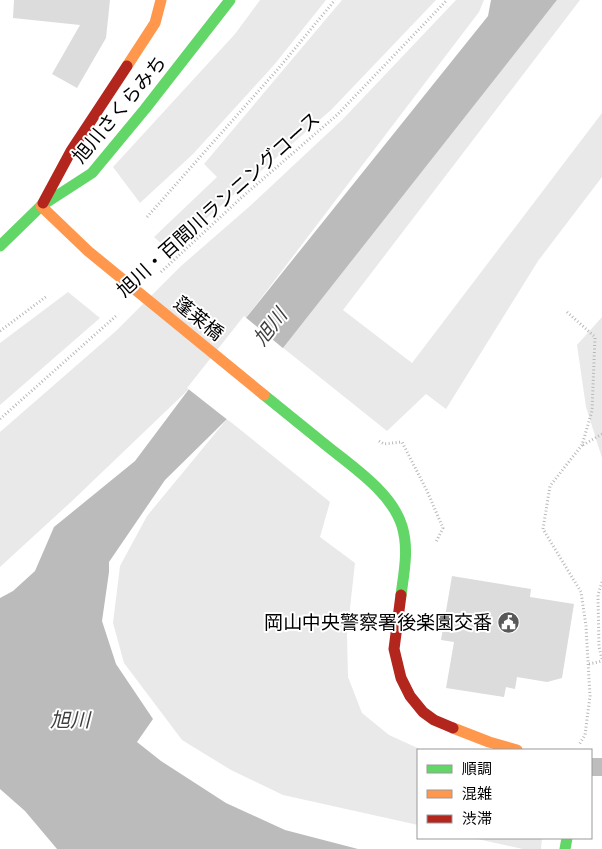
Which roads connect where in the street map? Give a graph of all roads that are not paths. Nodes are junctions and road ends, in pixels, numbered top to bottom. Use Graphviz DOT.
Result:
graph roads {
  1 [pos="161,0"];
  2 [pos="230,0"];
  3 [pos="41,206"];
  4 [pos="0,246"];
  5 [pos="514,749"];
  1 -- 3 [label="street"];
  2 -- 3 [label="street, 旭川さくらみち"];
  3 -- 4 [label="street, 旭川さくらみち"];
  3 -- 5 [label="street, 蓬莱橋"];
}
